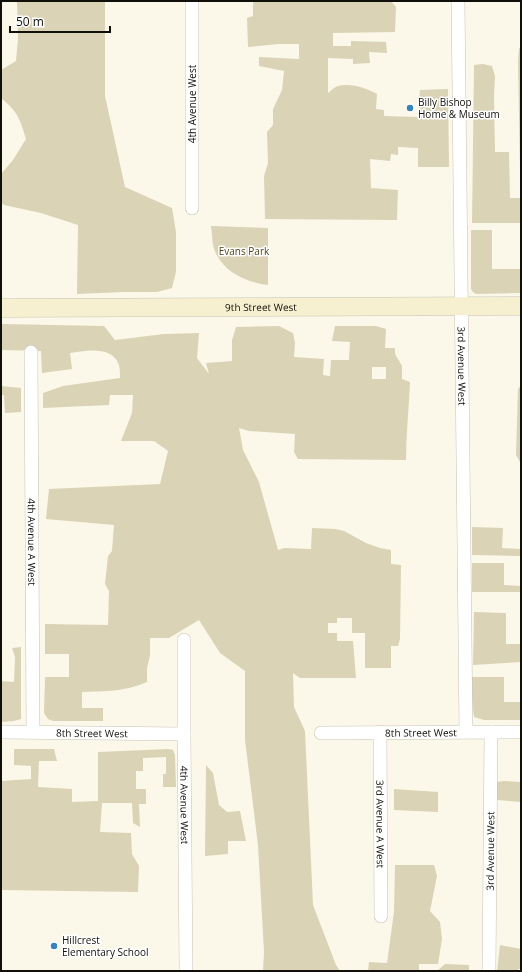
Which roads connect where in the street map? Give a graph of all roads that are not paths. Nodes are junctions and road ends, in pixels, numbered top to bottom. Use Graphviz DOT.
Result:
graph roads {
  1 [pos="192,1"];
  2 [pos="458,1"];
  3 [pos="192,208"];
  4 [pos="461,306"];
  5 [pos="521,306"];
  6 [pos="1,308"];
  7 [pos="31,352"];
  8 [pos="184,640"];
  9 [pos="466,731"];
  10 [pos="1,732"];
  11 [pos="33,732"];
  12 [pos="380,732"];
  13 [pos="491,732"];
  14 [pos="521,732"];
  15 [pos="321,733"];
  16 [pos="184,734"];
  17 [pos="381,916"];
  18 [pos="186,971"];
  19 [pos="489,971"];
  1 -- 3 [label="street, 4th Avenue West"];
  2 -- 4 [label="street, 3rd Avenue West"];
  4 -- 5 [label="street, 9th Street West"];
  4 -- 6 [label="street, 9th Street West"];
  4 -- 9 [label="street, 3rd Avenue West"];
  7 -- 11 [label="street, 4th Avenue A West"];
  8 -- 16 [label="street, 4th Avenue West"];
  9 -- 12 [label="street, 8th Street West"];
  9 -- 13 [label="street, 8th Street West"];
  10 -- 11 [label="street, 8th Street West"];
  11 -- 16 [label="street, 8th Street West"];
  12 -- 15 [label="street, 8th Street West"];
  12 -- 17 [label="street, 3rd Avenue A West"];
  13 -- 14 [label="street, 8th Street West"];
  13 -- 19 [label="street, 3rd Avenue West"];
  16 -- 18 [label="street, 4th Avenue West"];
}
